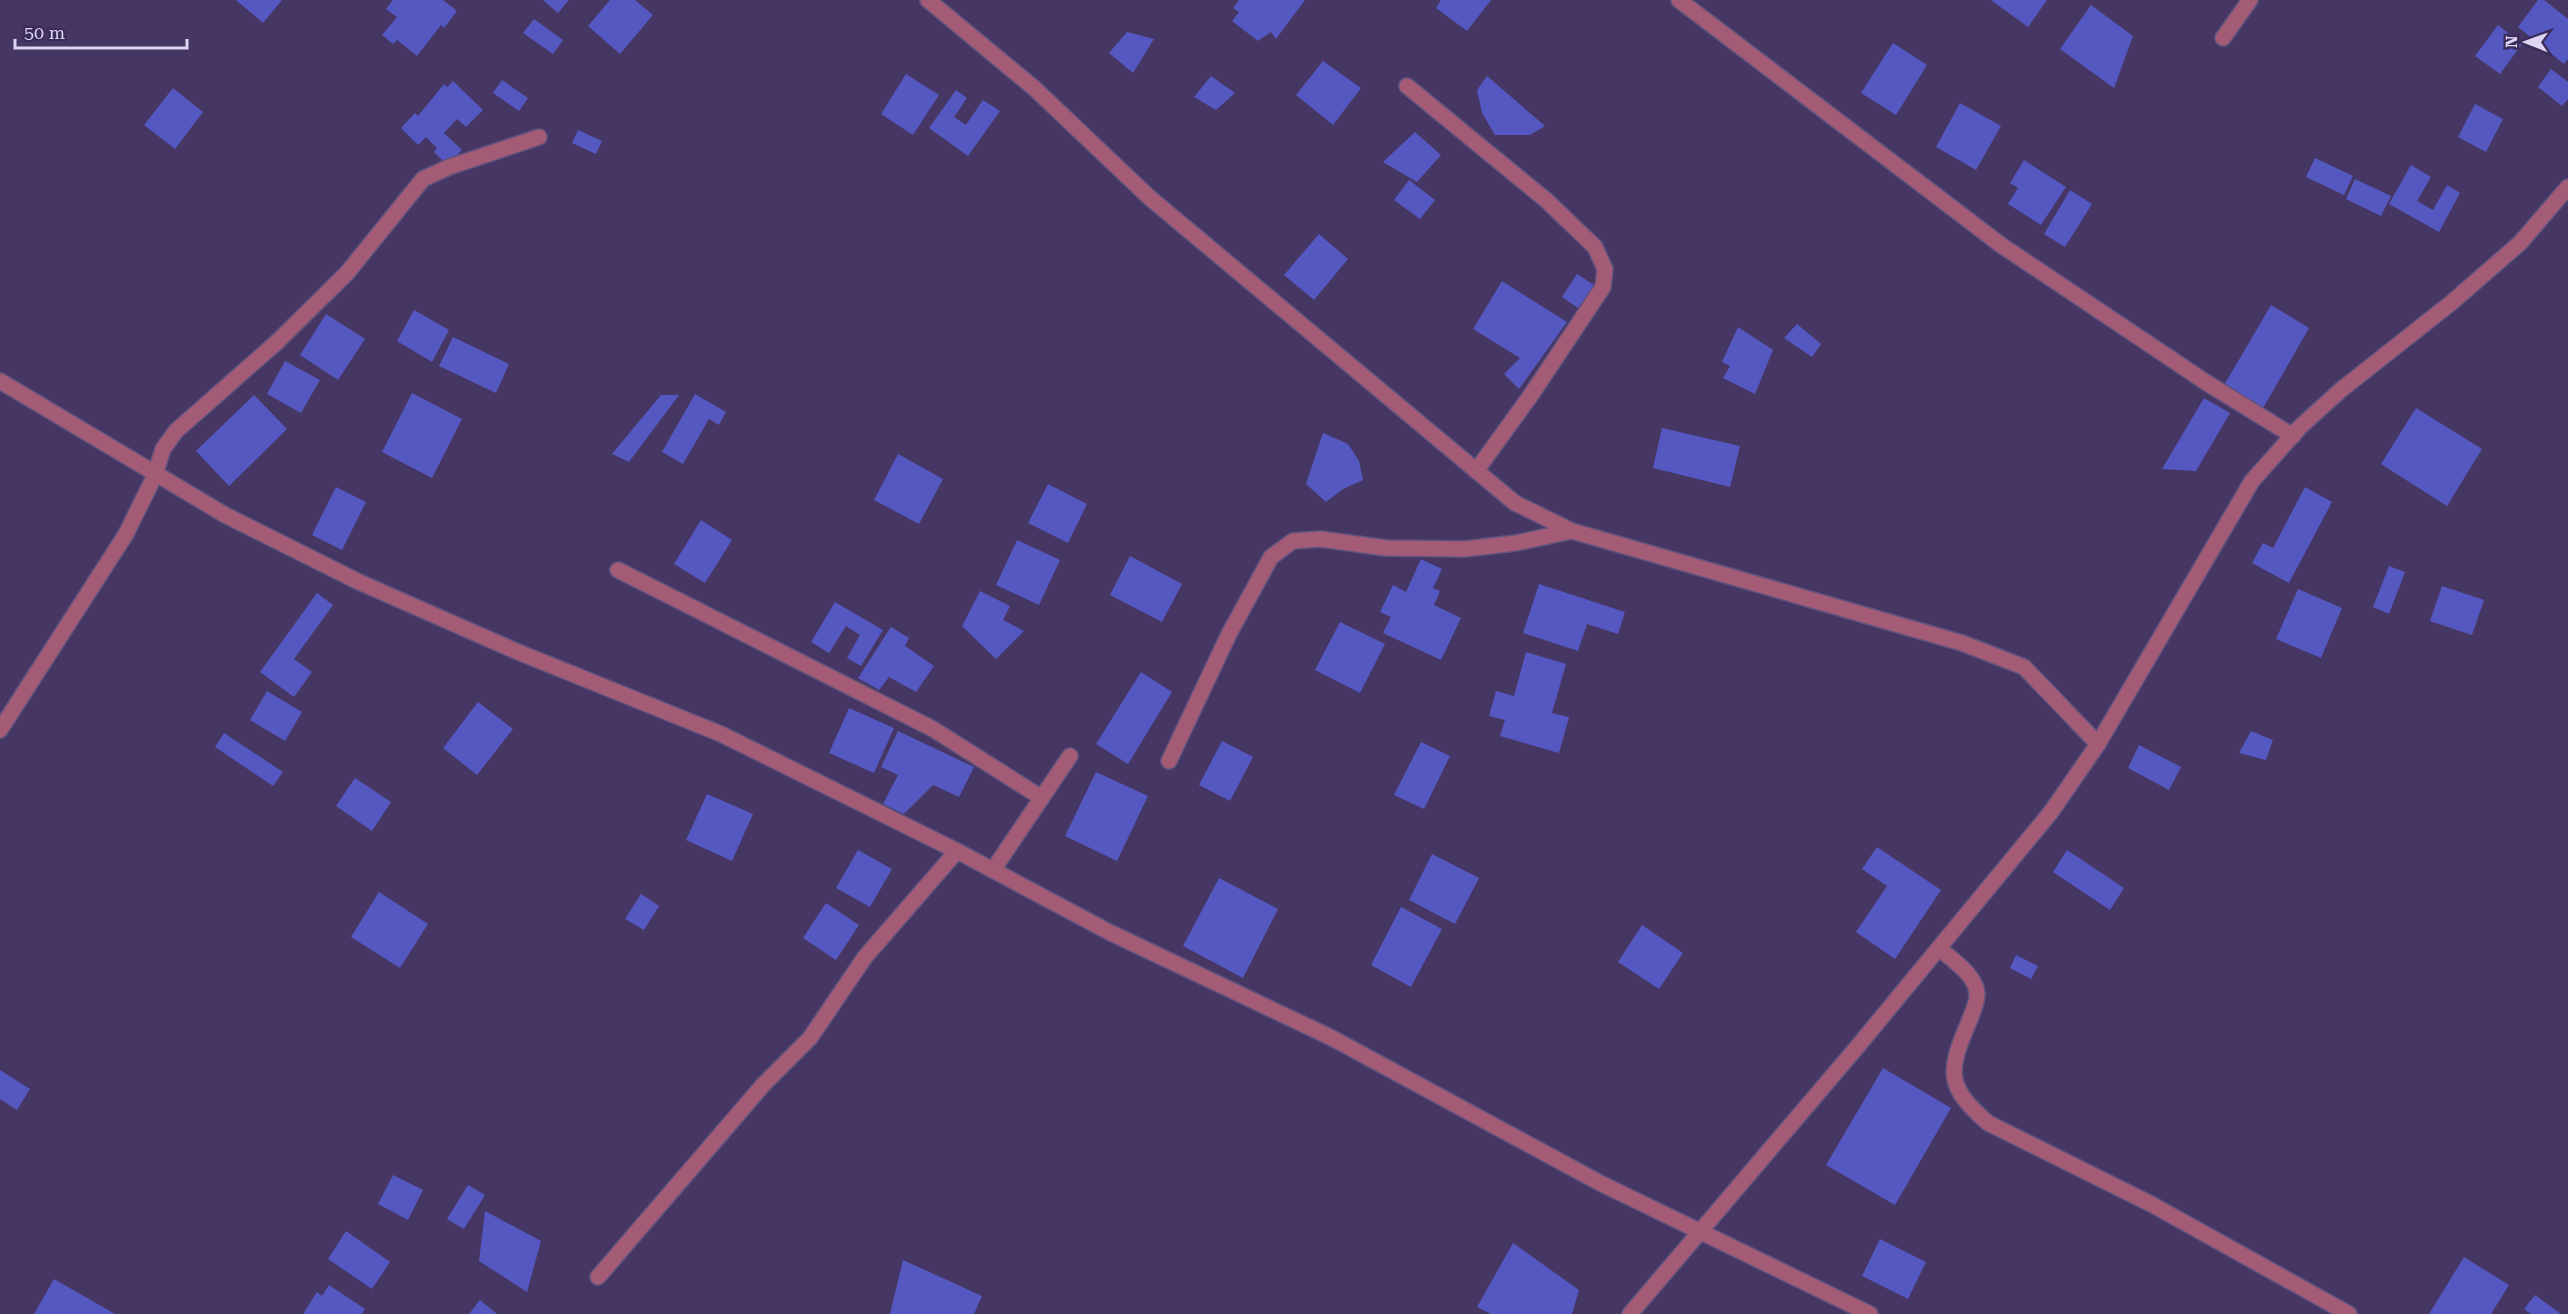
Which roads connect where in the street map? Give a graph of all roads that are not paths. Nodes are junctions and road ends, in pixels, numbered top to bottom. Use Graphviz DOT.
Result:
graph roads {
  1 [pos="928,0"];
  2 [pos="1678,0"];
  3 [pos="2250,0"];
  4 [pos="2223,38"];
  5 [pos="1407,86"];
  6 [pos="539,138"];
  7 [pos="2568,187"];
  8 [pos="0,381"];
  9 [pos="2293,436"];
  10 [pos="1476,471"];
  11 [pos="155,475"];
  12 [pos="1572,531"];
  13 [pos="618,570"];
  14 [pos="0,730"];
  15 [pos="2098,744"];
  16 [pos="1070,756"];
  17 [pos="1169,761"];
  18 [pos="1042,798"];
  19 [pos="957,851"];
  20 [pos="993,870"];
  21 [pos="1939,948"];
  22 [pos="1701,1232"];
  23 [pos="598,1277"];
  24 [pos="1630,1314"];
  25 [pos="1870,1314"];
  26 [pos="2349,1314"];
  1 -- 10 [label="street"];
  2 -- 9 [label="street"];
  3 -- 4 [label="street"];
  5 -- 10 [label="street"];
  6 -- 11 [label="street"];
  7 -- 9 [label="street"];
  8 -- 11 [label="street"];
  9 -- 15 [label="street"];
  10 -- 12 [label="street"];
  11 -- 14 [label="street"];
  11 -- 19 [label="street"];
  12 -- 15 [label="street"];
  12 -- 17 [label="street"];
  13 -- 18 [label="street"];
  15 -- 21 [label="street"];
  16 -- 18 [label="street"];
  18 -- 20 [label="street"];
  19 -- 20 [label="street"];
  19 -- 23 [label="street"];
  20 -- 22 [label="street"];
  21 -- 22 [label="street"];
  21 -- 26 [label="street"];
  22 -- 24 [label="street"];
  22 -- 25 [label="street"];
}
